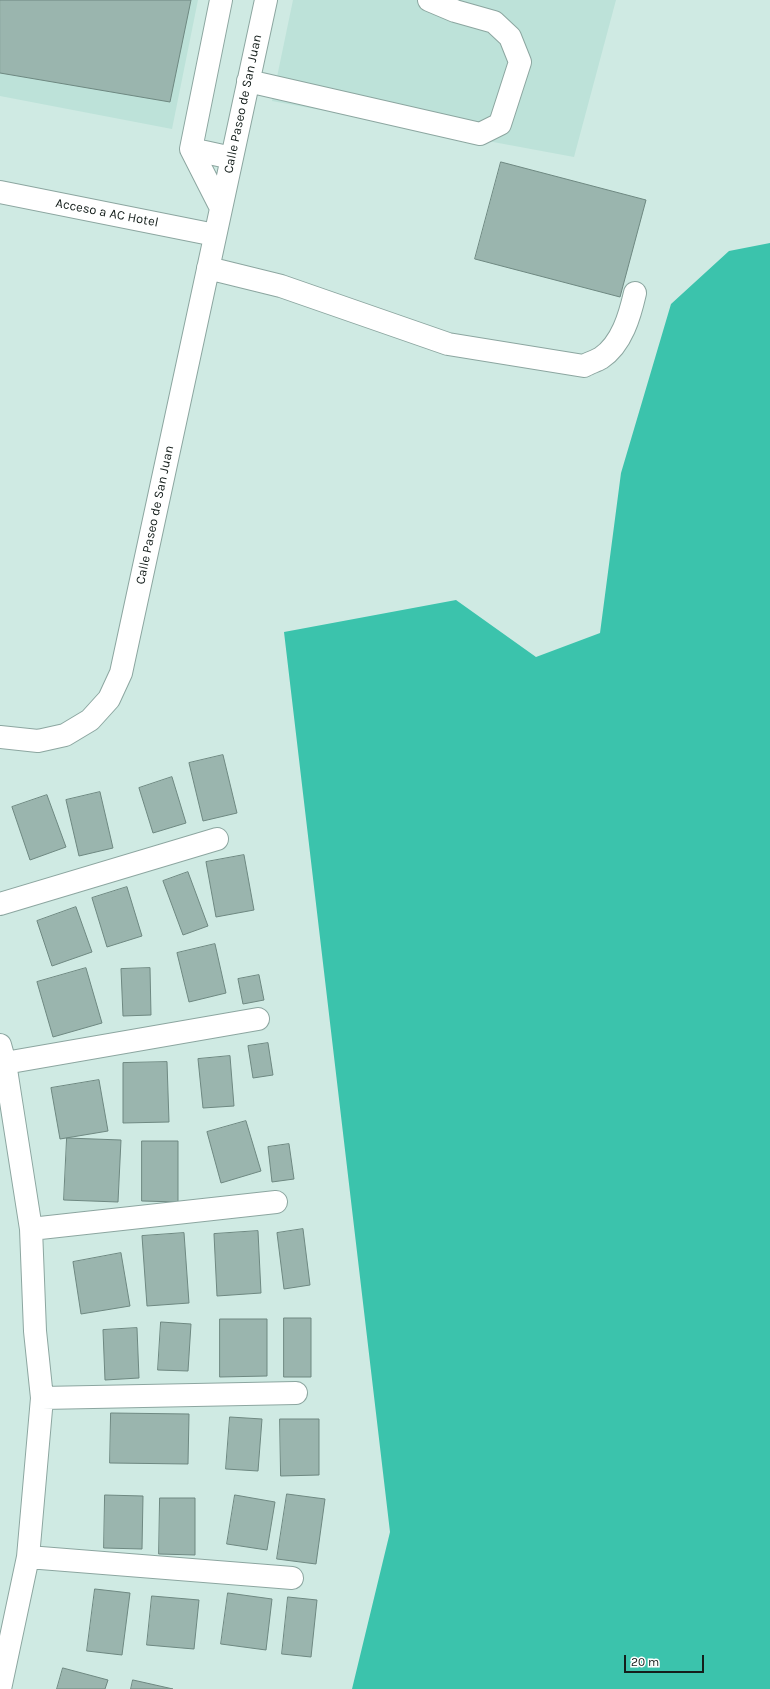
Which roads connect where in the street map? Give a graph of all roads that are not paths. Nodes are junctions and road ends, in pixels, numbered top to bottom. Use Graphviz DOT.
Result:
graph roads {
  1 [pos="221,0"];
  2 [pos="266,0"];
  3 [pos="429,0"];
  4 [pos="248,81"];
  5 [pos="191,149"];
  6 [pos="232,158"];
  7 [pos="0,192"];
  8 [pos="221,208"];
  9 [pos="215,235"];
  10 [pos="208,268"];
  11 [pos="635,293"];
  12 [pos="0,738"];
  13 [pos="217,839"];
  14 [pos="0,904"];
  15 [pos="258,1020"];
  16 [pos="2,1054"];
  17 [pos="276,1202"];
  18 [pos="31,1229"];
  19 [pos="296,1393"];
  20 [pos="42,1398"];
  21 [pos="28,1557"];
  22 [pos="292,1578"];
  23 [pos="0,1689"];
  1 -- 5 [label="street"];
  2 -- 4 [label="street, Calle Paseo de San Juan"];
  3 -- 4 [label="street"];
  4 -- 6 [label="street, Calle Paseo de San Juan"];
  5 -- 6 [label="street"];
  5 -- 8 [label="street, Calle Paseo de San Juan"];
  6 -- 8 [label="street, Calle Paseo de San Juan"];
  7 -- 9 [label="street, Acceso a AC Hotel"];
  8 -- 9 [label="street, Calle Paseo de San Juan"];
  9 -- 10 [label="street, Calle Paseo de San Juan"];
  10 -- 11 [label="street"];
  10 -- 12 [label="street, Calle Paseo de San Juan"];
  13 -- 14 [label="street"];
  15 -- 16 [label="street"];
  16 -- 18 [label="street"];
  17 -- 18 [label="street"];
  18 -- 20 [label="street"];
  19 -- 20 [label="street"];
  20 -- 21 [label="street"];
  21 -- 22 [label="street"];
  21 -- 23 [label="street"];
}
